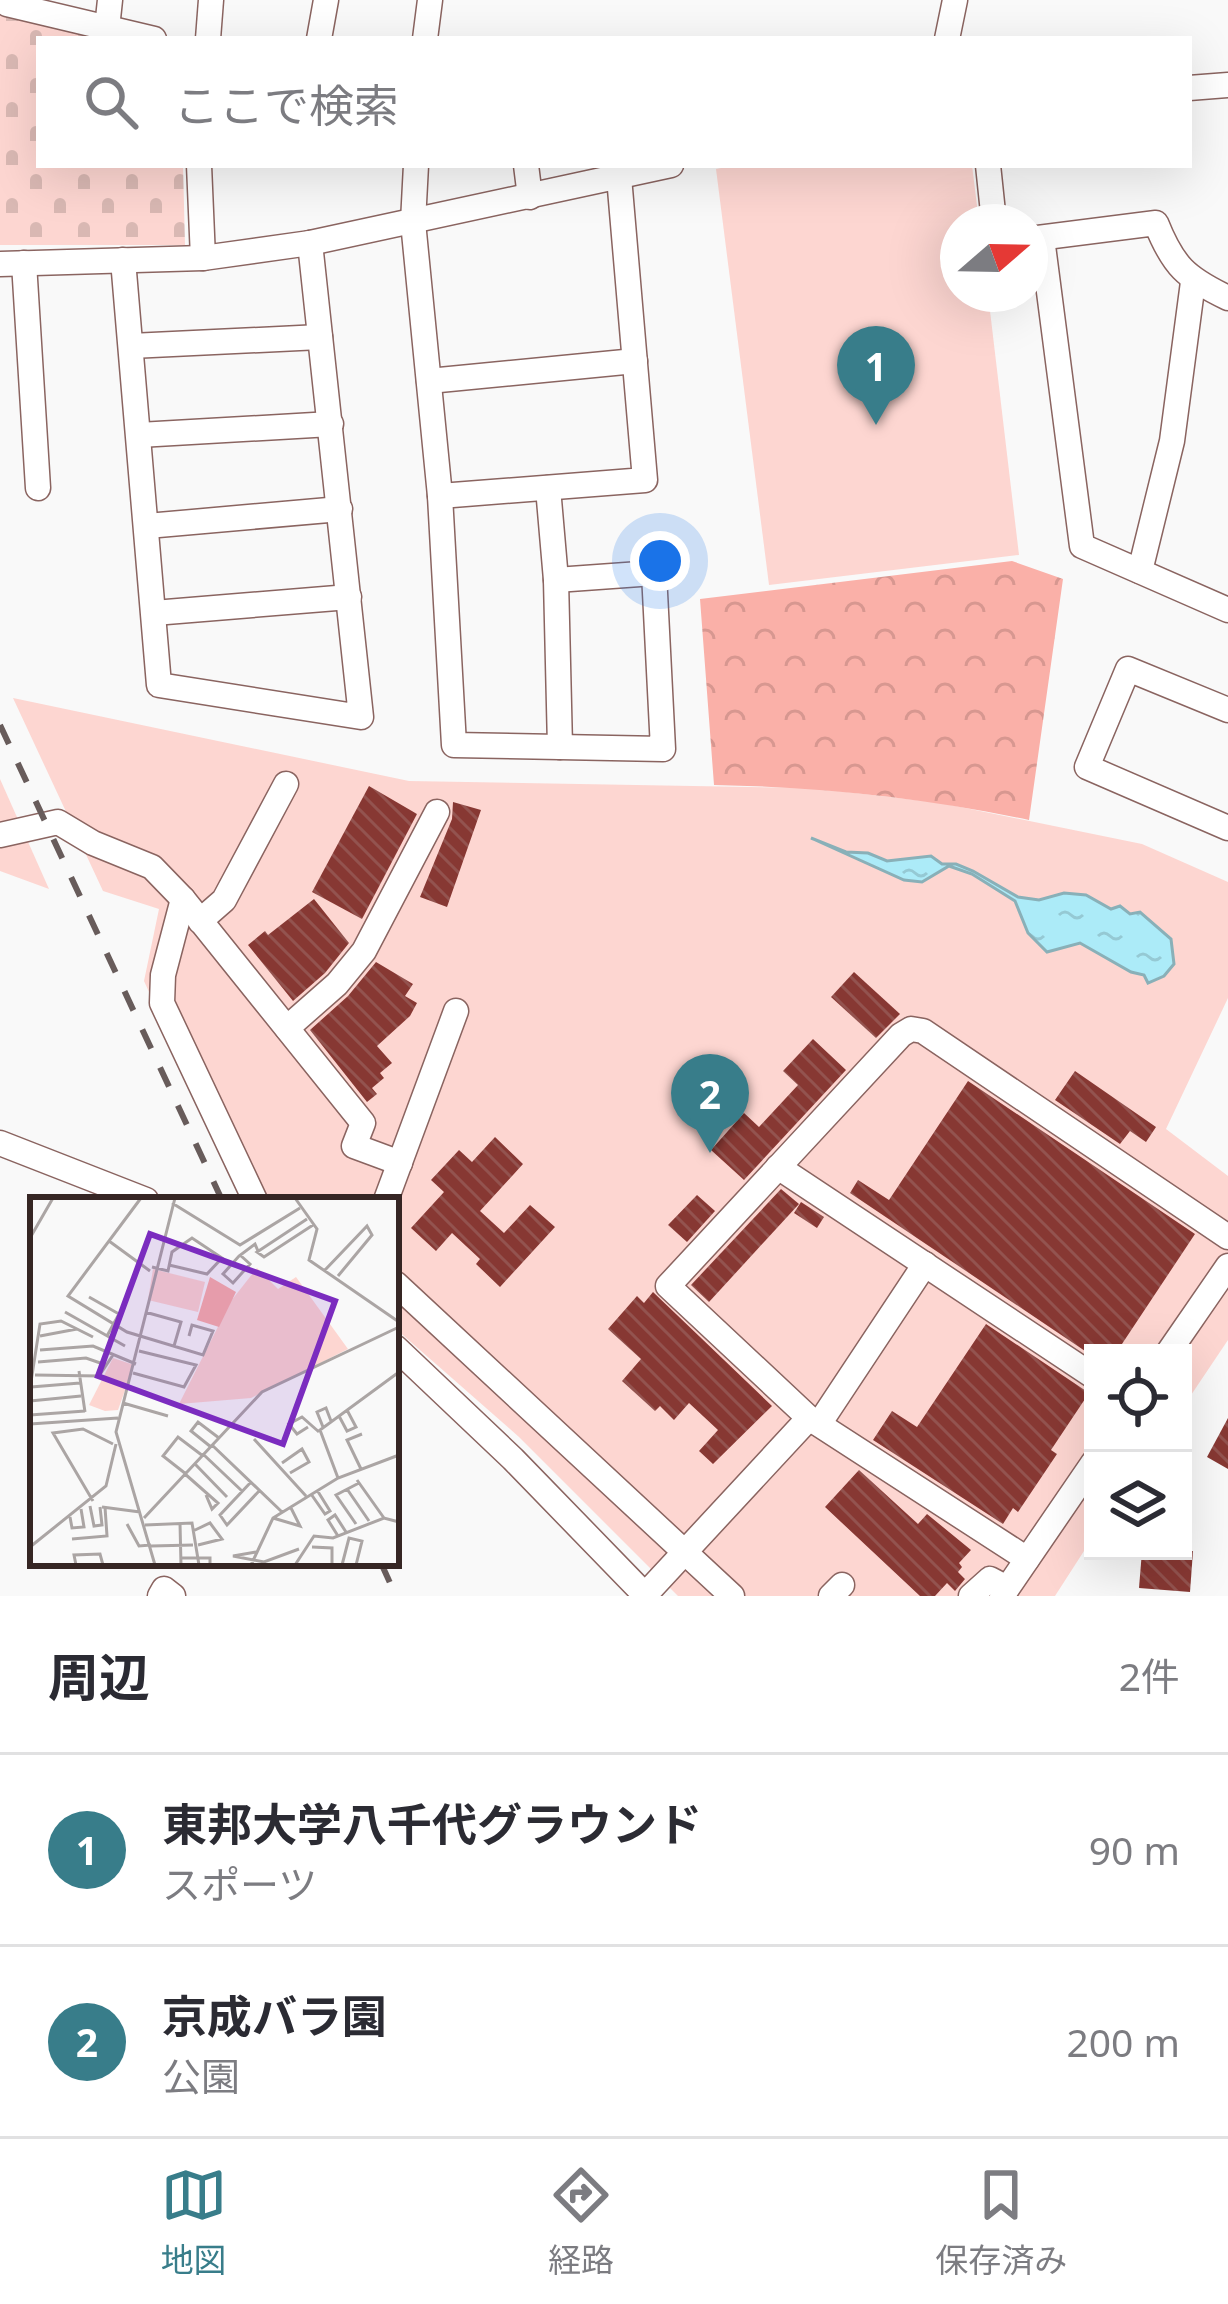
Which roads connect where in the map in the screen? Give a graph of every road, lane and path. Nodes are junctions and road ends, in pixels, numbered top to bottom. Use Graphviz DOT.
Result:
graph roads {
  1 [pos="8,0"];
  2 [pos="110,0"];
  3 [pos="211,0"];
  4 [pos="326,0"];
  5 [pos="430,0"];
  6 [pos="955,0"];
  7 [pos="107,28"];
  8 [pos="141,36"];
  9 [pos="208,36"];
  10 [pos="320,36"];
  11 [pos="425,36"];
  12 [pos="947,36"];
  13 [pos="1228,85"];
  14 [pos="1192,88"];
  15 [pos="199,168"];
  16 [pos="416,168"];
  17 [pos="526,168"];
  18 [pos="658,168"];
  19 [pos="988,168"];
  20 [pos="619,177"];
  21 [pos="530,197"];
  22 [pos="992,204"];
  23 [pos="413,222"];
  24 [pos="1048,236"];
  25 [pos="310,244"];
  26 [pos="202,258"];
  27 [pos="123,260"];
  28 [pos="12,263"];
  29 [pos="1193,282"];
  30 [pos="1228,298"];
  31 [pos="1047,312"];
  32 [pos="320,338"];
  33 [pos="130,346"];
  34 [pos="635,361"];
  35 [pos="429,381"];
  36 [pos="331,424"];
  37 [pos="139,434"];
  38 [pos="38,488"];
  39 [pos="548,488"];
  40 [pos="440,496"];
  41 [pos="340,509"];
  42 [pos="147,526"];
  43 [pos="1140,571"];
  44 [pos="556,580"];
  45 [pos="349,597"];
  46 [pos="1228,610"];
  47 [pos="154,613"];
  48 [pos="1228,710"];
  49 [pos="560,747"];
  50 [pos="286,784"];
  51 [pos="437,812"];
  52 [pos="1228,828"];
  53 [pos="0,835"];
  54 [pos="183,899"];
  55 [pos="200,921"];
  56 [pos="456,1011"];
  57 [pos="287,1028"];
  58 [pos="0,1143"];
  59 [pos="400,1163"];
  60 [pos="778,1167"];
  61 [pos="138,1197"];
  62 [pos="254,1197"];
  63 [pos="387,1197"];
  64 [pos="1228,1237"];
  65 [pos="925,1264"];
  66 [pos="1228,1265"];
  67 [pos="399,1287"];
  68 [pos="1174,1344"];
  69 [pos="399,1351"];
  70 [pos="1084,1370"];
  71 [pos="814,1421"];
  72 [pos="1084,1476"];
  73 [pos="685,1552"];
  74 [pos="1027,1559"];
  75 [pos="1004,1592"];
  76 [pos="160,1596"];
  77 [pos="173,1596"];
  78 [pos="646,1596"];
  79 [pos="732,1596"];
  80 [pos="971,1596"];
  1 -- 7 [label="street"];
  2 -- 7 [label="street"];
  3 -- 9 [label="street"];
  4 -- 10 [label="street"];
  5 -- 11 [label="street"];
  6 -- 12 [label="street"];
  7 -- 8 [label="street"];
  13 -- 14 [label="street"];
  15 -- 26 [label="street"];
  16 -- 23 [label="street"];
  17 -- 21 [label="street"];
  18 -- 20 [label="street"];
  19 -- 22 [label="street"];
  20 -- 21 [label="street"];
  20 -- 34 [label="street"];
  21 -- 23 [label="street"];
  23 -- 25 [label="street"];
  23 -- 35 [label="street"];
  24 -- 29 [label="street"];
  25 -- 26 [label="street"];
  25 -- 32 [label="street"];
  26 -- 27 [label="street"];
  27 -- 28 [label="street"];
  27 -- 33 [label="street"];
  28 -- 38 [label="street"];
  29 -- 30 [label="street"];
  29 -- 43 [label="street"];
  31 -- 43 [label="street"];
  32 -- 33 [label="street"];
  32 -- 36 [label="street"];
  33 -- 37 [label="street"];
  34 -- 35 [label="street"];
  34 -- 39 [label="street"];
  35 -- 40 [label="street"];
  36 -- 37 [label="street"];
  36 -- 41 [label="street"];
  37 -- 42 [label="street"];
  39 -- 40 [label="street"];
  39 -- 44 [label="street"];
  40 -- 49 [label="street"];
  41 -- 42 [label="street"];
  41 -- 45 [label="street"];
  42 -- 47 [label="street"];
  43 -- 46 [label="street"];
  44 -- 49 [label="street"];
  44 -- 49 [label="street"];
  45 -- 47 [label="street"];
  45 -- 47 [label="street"];
  48 -- 52 [label="street"];
  50 -- 55 [label="street"];
  51 -- 57 [label="street"];
  53 -- 54 [label="street"];
  54 -- 55 [label="street"];
  54 -- 62 [label="street"];
  55 -- 57 [label="street"];
  56 -- 59 [label="street"];
  57 -- 59 [label="street"];
  58 -- 61 [label="street"];
  59 -- 63 [label="street"];
  60 -- 64 [label="street"];
  60 -- 65 [label="street"];
  60 -- 71 [label="street"];
  65 -- 70 [label="street"];
  65 -- 71 [label="street"];
  66 -- 68 [label="street"];
  67 -- 73 [label="street"];
  69 -- 78 [label="street"];
  71 -- 73 [label="street"];
  71 -- 74 [label="street"];
  72 -- 74 [label="street"];
  73 -- 78 [label="street"];
  73 -- 79 [label="street"];
  74 -- 75 [label="street"];
  75 -- 80 [label="street"];
  76 -- 77 [label="street"];
}
